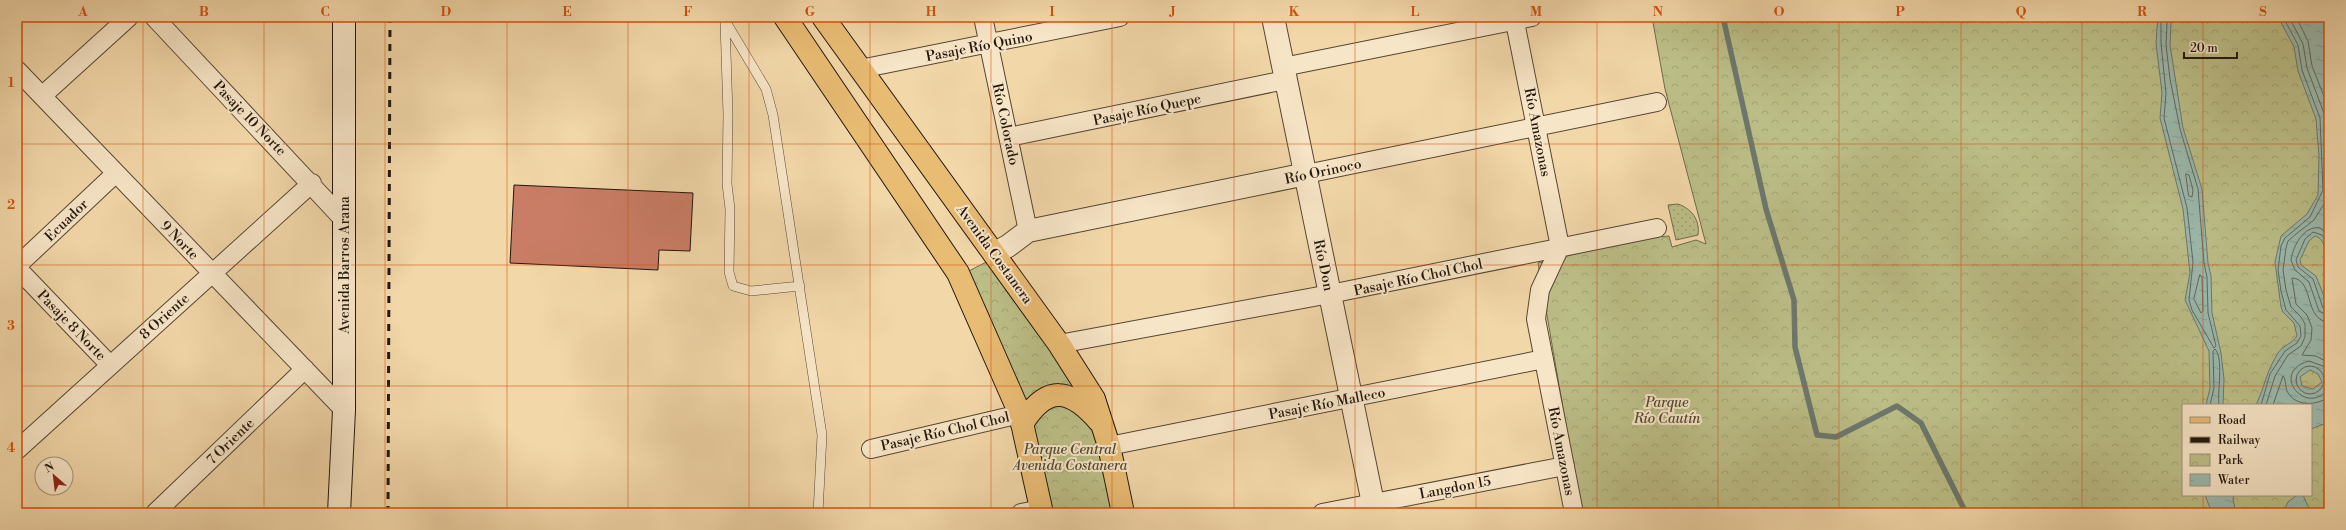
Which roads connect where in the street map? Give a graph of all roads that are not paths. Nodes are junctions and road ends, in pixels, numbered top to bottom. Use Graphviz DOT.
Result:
graph roads {
  1 [pos="129,17"];
  2 [pos="154,17"];
  3 [pos="344,17"];
  4 [pos="785,17"];
  5 [pos="824,17"];
  6 [pos="983,17"];
  7 [pos="1120,17"];
  8 [pos="1273,17"];
  9 [pos="1532,17"];
  10 [pos="724,19"];
  11 [pos="1514,19"];
  12 [pos="989,44"];
  13 [pos="860,69"];
  14 [pos="17,70"];
  15 [pos="1284,74"];
  16 [pos="42,96"];
  17 [pos="1657,102"];
  18 [pos="1537,126"];
  19 [pos="1009,137"];
  20 [pos="116,173"];
  21 [pos="1306,174"];
  22 [pos="312,183"];
  23 [pos="344,220"];
  24 [pos="1657,228"];
  25 [pos="1028,230"];
  26 [pos="1560,248"];
  27 [pos="995,253"];
  28 [pos="17,267"];
  29 [pos="212,273"];
  30 [pos="800,286"];
  31 [pos="1330,294"];
  32 [pos="1059,344"];
  33 [pos="1544,359"];
  34 [pos="110,365"];
  35 [pos="305,369"];
  36 [pos="1351,398"];
  37 [pos="344,410"];
  38 [pos="1021,419"];
  39 [pos="1102,425"];
  40 [pos="1109,446"];
  41 [pos="871,449"];
  42 [pos="17,450"];
  43 [pos="1565,466"];
  44 [pos="1374,508"];
  45 [pos="1035,512"];
  46 [pos="155,513"];
  47 [pos="340,513"];
  48 [pos="818,513"];
  49 [pos="1122,513"];
  50 [pos="1322,513"];
  51 [pos="1574,513"];
  1 -- 16 [label="street"];
  2 -- 22 [label="street, Pasaje 10 Norte"];
  3 -- 23 [label="street, Avenida Barros Arana"];
  4 -- 38 [label="main road"];
  5 -- 13 [label="main road, Avenida Costanera"];
  6 -- 12 [label="street, Río Colorado"];
  7 -- 12 [label="street, Pasaje Río Quino"];
  8 -- 15 [label="street, Río Don"];
  9 -- 11 [label="street, Pasaje Río Quepe"];
  10 -- 30 [label="lane"];
  10 -- 30 [label="lane"];
  11 -- 15 [label="street, Pasaje Río Quepe"];
  11 -- 18 [label="street, Río Amazonas"];
  12 -- 13 [label="street, Pasaje Río Quino"];
  12 -- 19 [label="street, Río Colorado"];
  13 -- 27 [label="main road, Avenida Costanera"];
  14 -- 16 [label="street, 9 Norte"];
  15 -- 19 [label="street, Pasaje Río Quepe"];
  15 -- 21 [label="street, Río Don"];
  16 -- 20 [label="street, 9 Norte"];
  17 -- 18 [label="street, Río Orinoco"];
  18 -- 21 [label="street, Río Orinoco"];
  18 -- 26 [label="street, Río Amazonas"];
  19 -- 25 [label="street, Río Colorado"];
  20 -- 28 [label="street, Ecuador"];
  20 -- 29 [label="street, 9 Norte"];
  21 -- 25 [label="street, Río Orinoco"];
  21 -- 31 [label="street, Río Don"];
  22 -- 23 [label="street, Pasaje 10 Norte"];
  22 -- 29 [label="street, 8 Oriente"];
  23 -- 37 [label="street, Avenida Barros Arana"];
  24 -- 26 [label="street, Pasaje Río Chol Chol"];
  25 -- 27 [label="street, Río Orinoco"];
  26 -- 31 [label="street, Pasaje Río Chol Chol"];
  26 -- 33 [label="street, Río Amazonas"];
  27 -- 32 [label="main road, Avenida Costanera"];
  28 -- 34 [label="street, Pasaje 8 Norte"];
  29 -- 34 [label="street, 8 Oriente"];
  29 -- 35 [label="street, 9 Norte"];
  30 -- 48 [label="lane"];
  31 -- 32 [label="street, Pasaje Río Chol Chol"];
  31 -- 36 [label="street, Río Don"];
  32 -- 39 [label="main road, Avenida Costanera"];
  33 -- 36 [label="street, Pasaje Río Malleco"];
  33 -- 43 [label="street, Río Amazonas"];
  34 -- 42 [label="street, 8 Oriente"];
  35 -- 37 [label="street, 9 Norte"];
  35 -- 46 [label="street, 7 Oriente"];
  36 -- 40 [label="street, Pasaje Río Malleco"];
  36 -- 44 [label="street, Río Don"];
  37 -- 47 [label="street, Avenida Barros Arana"];
  38 -- 39 [label="main road"];
  38 -- 41 [label="street, Pasaje Río Chol Chol"];
  38 -- 45 [label="main road"];
  39 -- 40 [label="main road, Avenida Costanera"];
  40 -- 49 [label="main road, Avenida Costanera"];
  43 -- 44 [label="street, Langdon 15"];
  43 -- 51 [label="street, Río Amazonas"];
  44 -- 50 [label="street, Langdon 15"];
}
